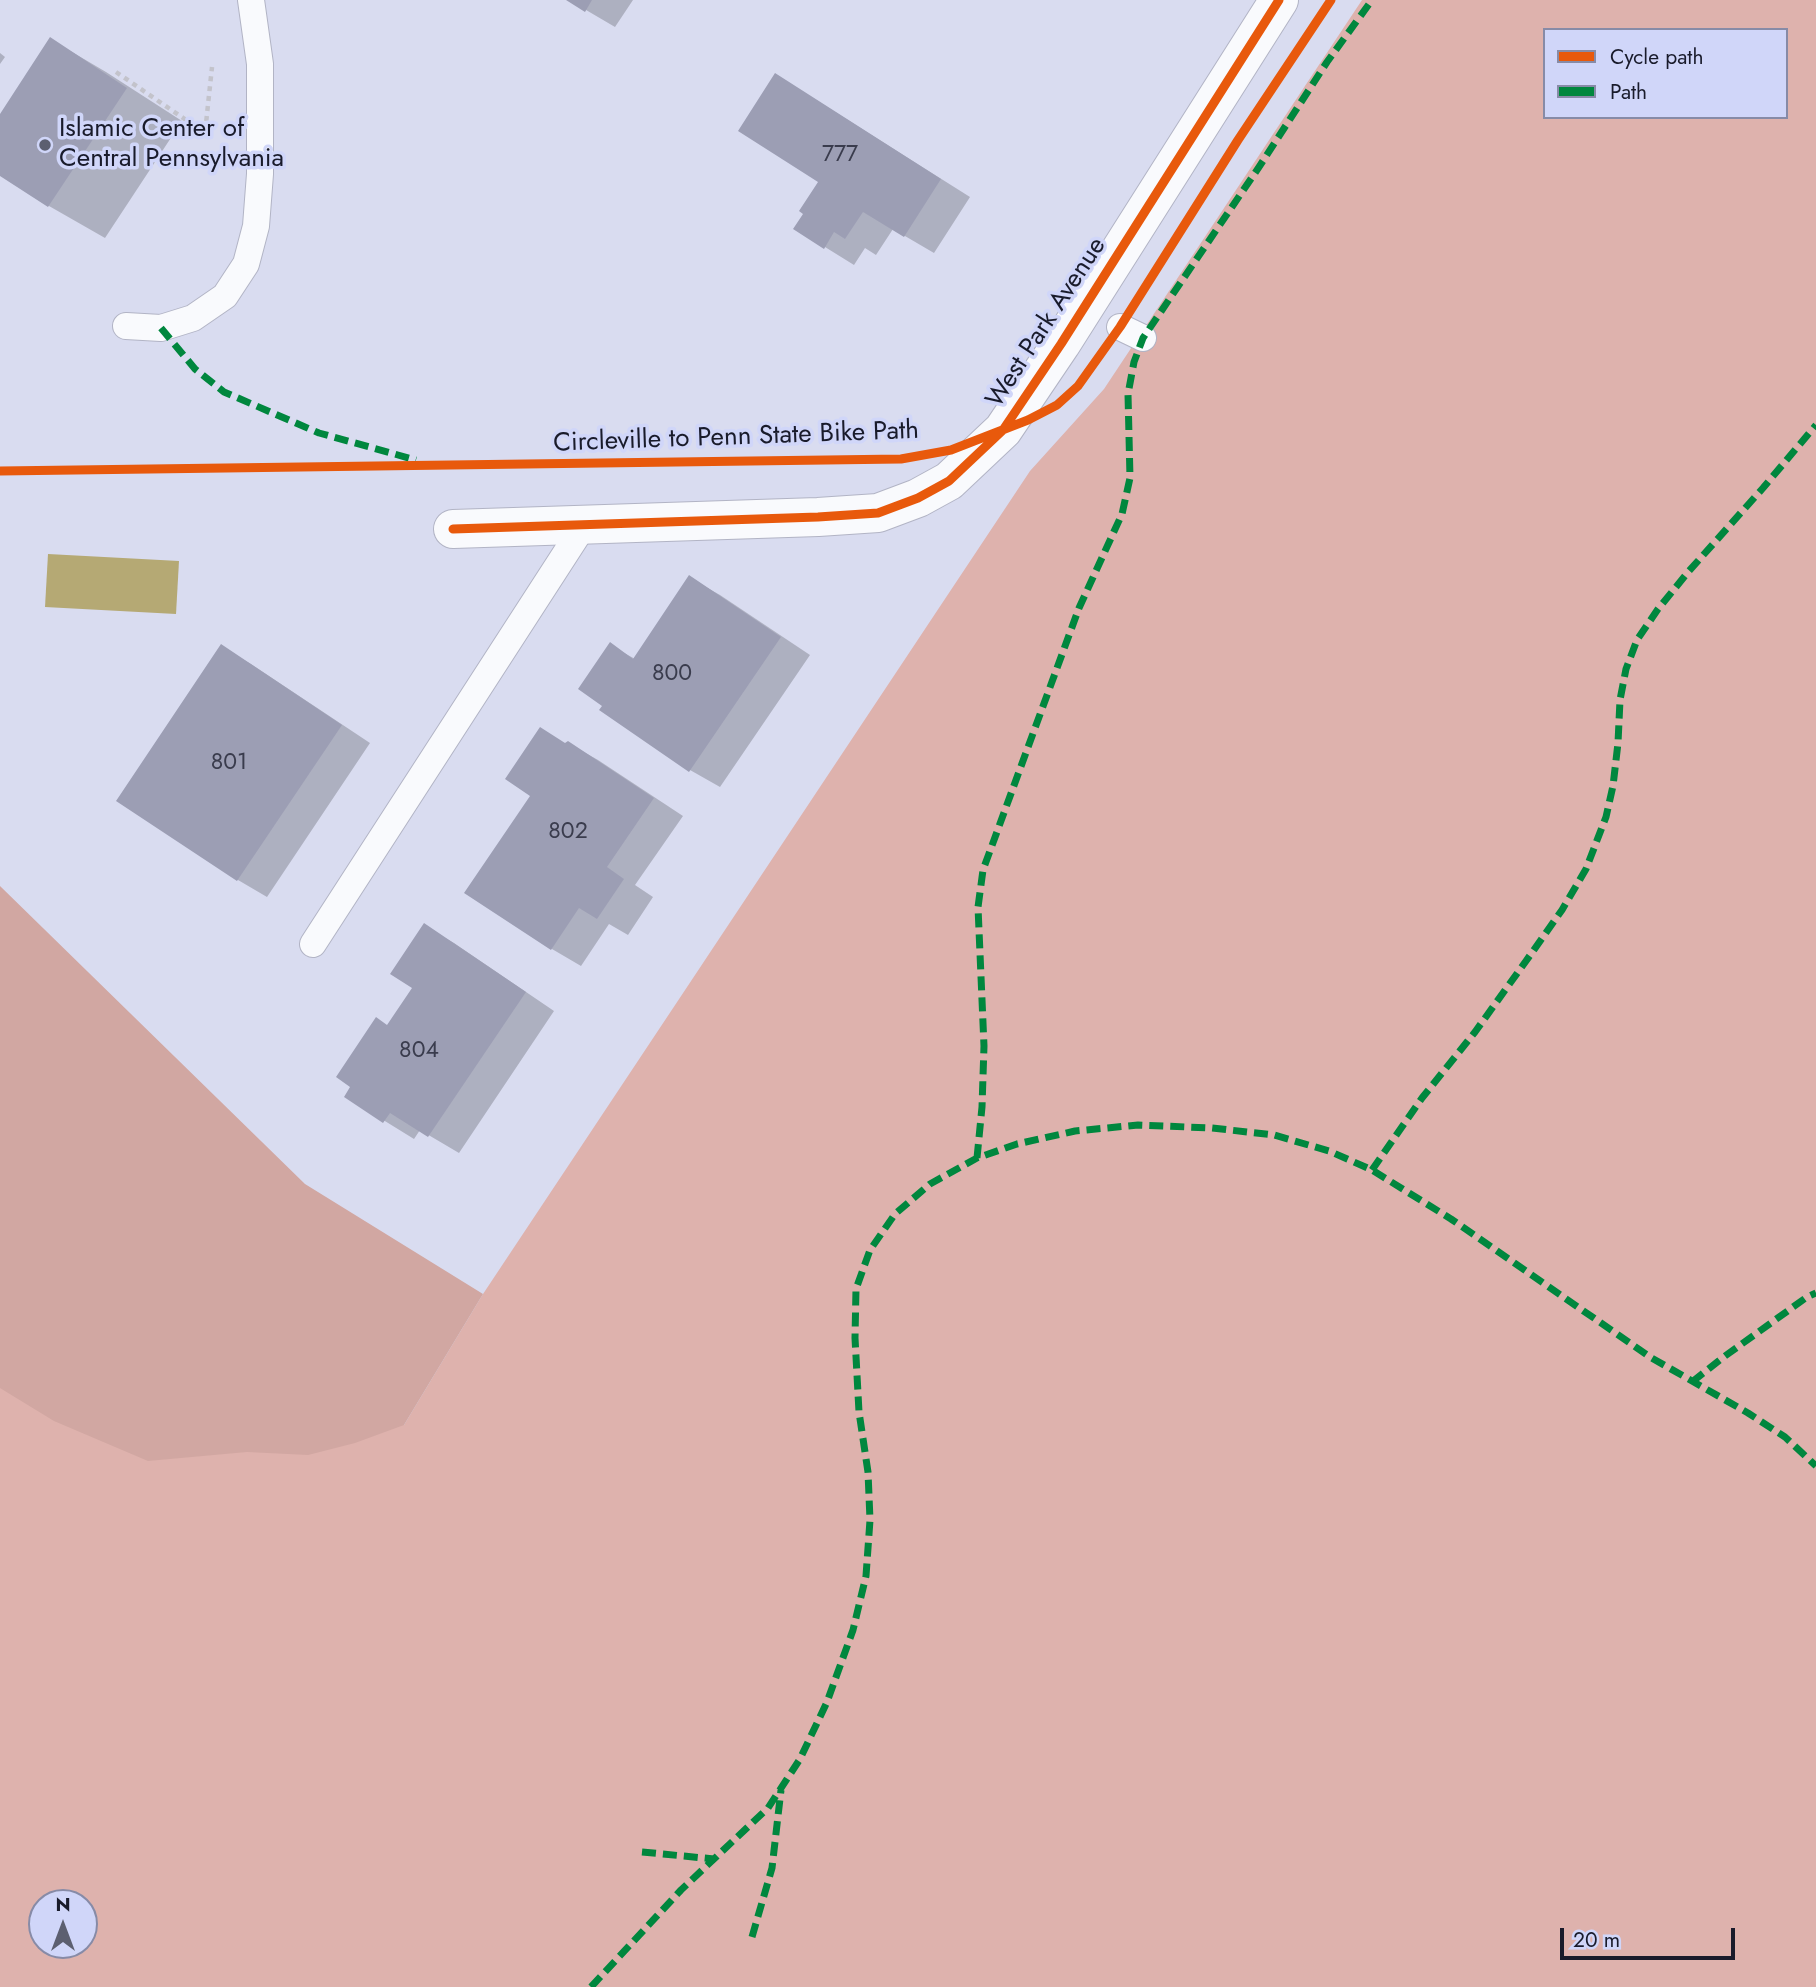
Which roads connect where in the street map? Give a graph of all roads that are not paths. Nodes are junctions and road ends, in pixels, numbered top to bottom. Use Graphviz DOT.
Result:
graph roads {
  1 [pos="251,0"];
  2 [pos="1279,0"];
  3 [pos="126,326"];
  4 [pos="584,525"];
  5 [pos="453,529"];
  6 [pos="313,944"];
  1 -- 3 [label="lane"];
  2 -- 4 [label="street, West Park Avenue"];
  4 -- 5 [label="street, West Park Avenue"];
  4 -- 6 [label="lane"];
}
